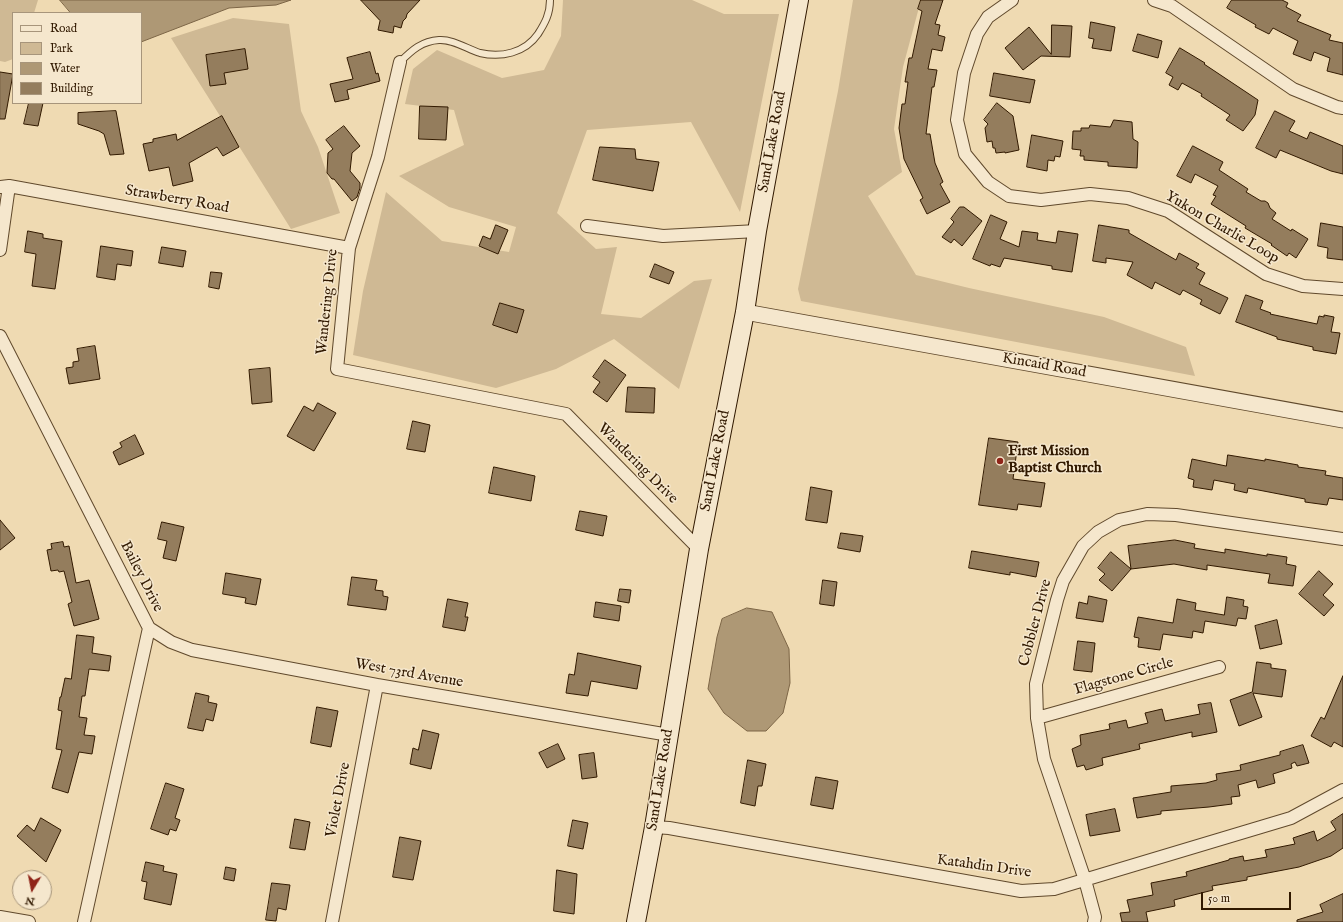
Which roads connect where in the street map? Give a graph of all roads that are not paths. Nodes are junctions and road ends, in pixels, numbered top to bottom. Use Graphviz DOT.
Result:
graph roads {
  1 [pos="550,0"];
  2 [pos="799,0"];
  3 [pos="1012,0"];
  4 [pos="1154,0"];
  5 [pos="400,62"];
  6 [pos="1343,108"];
  7 [pos="4,187"];
  8 [pos="587,226"];
  9 [pos="757,231"];
  10 [pos="348,248"];
  11 [pos="0,250"];
  12 [pos="1343,289"];
  13 [pos="745,312"];
  14 [pos="0,336"];
  15 [pos="1343,420"];
  16 [pos="1343,539"];
  17 [pos="699,549"];
  18 [pos="149,628"];
  19 [pos="1219,667"];
  20 [pos="377,685"];
  21 [pos="1037,718"];
  22 [pos="669,735"];
  23 [pos="1343,790"];
  24 [pos="654,827"];
  25 [pos="1085,880"];
  26 [pos="0,917"];
  27 [pos="30,922"];
  28 [pos="84,922"];
  29 [pos="332,922"];
  30 [pos="636,922"];
  31 [pos="1094,922"];
  1 -- 5 [label="lane, Wandering Drive"];
  2 -- 9 [label="main road, Sand Lake Road"];
  3 -- 12 [label="street, Yukon Charlie Loop"];
  4 -- 6 [label="street"];
  5 -- 10 [label="street, Wandering Drive"];
  7 -- 10 [label="street, Strawberry Road"];
  7 -- 11 [label="street"];
  8 -- 9 [label="street"];
  9 -- 13 [label="main road, Sand Lake Road"];
  10 -- 17 [label="street, Wandering Drive"];
  13 -- 15 [label="street, Kincaid Road"];
  13 -- 17 [label="main road, Sand Lake Road"];
  14 -- 18 [label="street, Bailey Drive"];
  16 -- 21 [label="street, Cobbler Drive"];
  17 -- 22 [label="main road, Sand Lake Road"];
  18 -- 20 [label="street, West 73rd Avenue"];
  18 -- 28 [label="street, Bailey Drive"];
  19 -- 21 [label="street, Flagstone Circle"];
  20 -- 22 [label="street, West 73rd Avenue"];
  20 -- 29 [label="street, Violet Drive"];
  21 -- 25 [label="street, Cobbler Drive"];
  22 -- 24 [label="main road, Sand Lake Road"];
  23 -- 25 [label="street, Katahdin Drive"];
  24 -- 25 [label="street, Katahdin Drive"];
  24 -- 30 [label="main road, Sand Lake Road"];
  25 -- 31 [label="street, Cobbler Drive"];
  26 -- 27 [label="street"];
}
